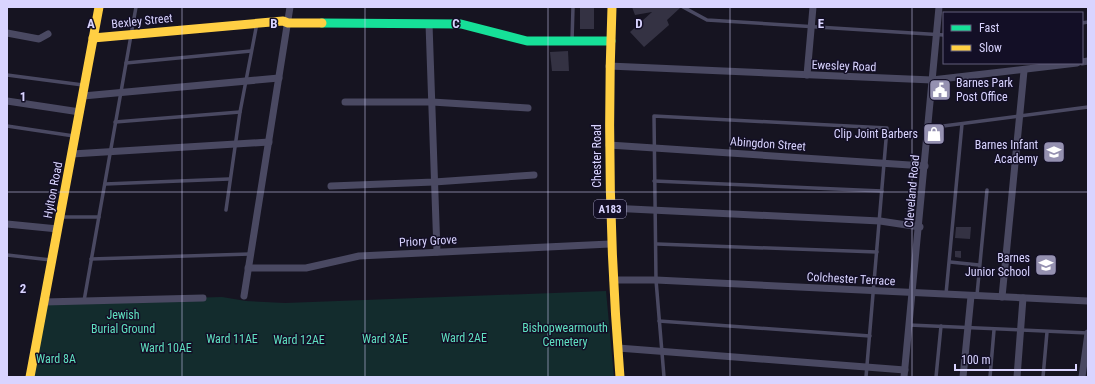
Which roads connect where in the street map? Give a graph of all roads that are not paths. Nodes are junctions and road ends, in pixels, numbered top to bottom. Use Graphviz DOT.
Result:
graph roads {
  1 [pos="99,7"];
  2 [pos="136,7"];
  3 [pos="290,7"];
  4 [pos="573,7"];
  5 [pos="612,7"];
  6 [pos="683,7"];
  7 [pos="813,7"];
  8 [pos="939,7"];
  9 [pos="258,22"];
  10 [pos="288,23"];
  11 [pos="428,24"];
  12 [pos="812,26"];
  13 [pos="7,33"];
  14 [pos="48,34"];
  15 [pos="131,35"];
  16 [pos="936,35"];
  17 [pos="943,35"];
  18 [pos="93,38"];
  19 [pos="572,41"];
  20 [pos="611,41"];
  21 [pos="251,51"];
  22 [pos="126,63"];
  23 [pos="1070,64"];
  24 [pos="609,66"];
  25 [pos="1024,71"];
  26 [pos="7,75"];
  27 [pos="807,75"];
  28 [pos="279,78"];
  29 [pos="932,80"];
  30 [pos="246,81"];
  31 [pos="84,86"];
  32 [pos="121,93"];
  33 [pos="82,96"];
  34 [pos="7,102"];
  35 [pos="345,102"];
  36 [pos="432,102"];
  37 [pos="1088,107"];
  38 [pos="528,108"];
  39 [pos="80,112"];
  40 [pos="240,112"];
  41 [pos="1021,115"];
  42 [pos="115,122"];
  43 [pos="962,124"];
  44 [pos="7,126"];
  45 [pos="928,128"];
  46 [pos="75,136"];
  47 [pos="269,142"];
  48 [pos="236,143"];
  49 [pos="609,145"];
  50 [pos="654,148"];
  51 [pos="110,152"];
  52 [pos="72,154"];
  53 [pos="885,162"];
  54 [pos="924,166"];
  55 [pos="534,175"];
  56 [pos="229,179"];
  57 [pos="654,180"];
  58 [pos="434,182"];
  59 [pos="105,184"];
  60 [pos="331,186"];
  61 [pos="987,190"];
  62 [pos="882,191"];
  63 [pos="610,208"];
  64 [pos="226,210"];
  65 [pos="654,210"];
  66 [pos="60,217"];
  67 [pos="99,217"];
  68 [pos="880,221"];
  69 [pos="7,224"];
  70 [pos="920,227"];
  71 [pos="58,229"];
  72 [pos="610,244"];
  73 [pos="657,244"];
  74 [pos="437,252"];
  75 [pos="877,252"];
  76 [pos="250,254"];
  77 [pos="7,255"];
  78 [pos="91,259"];
  79 [pos="52,260"];
  80 [pos="950,262"];
  81 [pos="980,265"];
  82 [pos="248,268"];
  83 [pos="613,280"];
  84 [pos="656,280"];
  85 [pos="874,292"];
  86 [pos="913,293"];
  87 [pos="946,295"];
  88 [pos="244,296"];
  89 [pos="974,296"];
  90 [pos="1002,297"];
  91 [pos="203,298"];
  92 [pos="1023,298"];
  93 [pos="84,301"];
  94 [pos="1088,301"];
  95 [pos="44,302"];
  96 [pos="659,321"];
  97 [pos="909,325"];
  98 [pos="941,326"];
  99 [pos="967,329"];
  100 [pos="1021,329"];
  101 [pos="994,330"];
  102 [pos="1047,332"];
  103 [pos="1088,333"];
  104 [pos="870,336"];
  105 [pos="618,348"];
  106 [pos="662,351"];
  107 [pos="867,367"];
  108 [pos="904,374"];
  109 [pos="30,377"];
  110 [pos="620,377"];
  111 [pos="664,377"];
  112 [pos="866,377"];
  113 [pos="936,377"];
  114 [pos="962,377"];
  115 [pos="990,377"];
  116 [pos="1017,377"];
  117 [pos="1043,377"];
  118 [pos="1082,377"];
  1 -- 18 [label="street, Hylton Road"];
  2 -- 15 [label="lane"];
  3 -- 10 [label="street"];
  4 -- 19 [label="lane"];
  5 -- 20 [label="street, Chester Road / A183"];
  6 -- 12 [label="lane"];
  7 -- 12 [label="street"];
  8 -- 16 [label="street, Cleveland Road"];
  9 -- 10 [label="street, Bexley Street"];
  9 -- 15 [label="street, Bexley Street"];
  9 -- 21 [label="lane"];
  10 -- 11 [label="street, Bexley Street"];
  10 -- 28 [label="street"];
  11 -- 19 [label="street, Bexley Street"];
  11 -- 36 [label="street"];
  12 -- 16 [label="lane"];
  12 -- 27 [label="street"];
  13 -- 14 [label="street"];
  15 -- 18 [label="street, Bexley Street"];
  15 -- 22 [label="lane"];
  16 -- 17 [label="lane"];
  16 -- 29 [label="street, Cleveland Road"];
  18 -- 31 [label="street, Hylton Road"];
  19 -- 20 [label="street, Bexley Street"];
  20 -- 24 [label="street, Chester Road / A183"];
  21 -- 22 [label="lane"];
  21 -- 30 [label="lane"];
  22 -- 32 [label="lane"];
  23 -- 25 [label="street, Ewesley Road"];
  24 -- 27 [label="street, Ewesley Road"];
  24 -- 49 [label="street, Chester Road / A183"];
  25 -- 29 [label="street, Ewesley Road"];
  25 -- 41 [label="street"];
  26 -- 31 [label="lane"];
  27 -- 29 [label="street, Ewesley Road"];
  28 -- 30 [label="street"];
  28 -- 47 [label="street"];
  29 -- 45 [label="street, Cleveland Road"];
  30 -- 32 [label="street"];
  30 -- 40 [label="lane"];
  31 -- 33 [label="street, Hylton Road"];
  32 -- 33 [label="street"];
  32 -- 42 [label="lane"];
  33 -- 39 [label="street, Hylton Road"];
  34 -- 39 [label="street"];
  35 -- 36 [label="street"];
  36 -- 38 [label="street"];
  36 -- 58 [label="street"];
  37 -- 41 [label="lane"];
  39 -- 46 [label="street, Hylton Road"];
  40 -- 42 [label="lane"];
  40 -- 48 [label="lane"];
  41 -- 43 [label="lane"];
  41 -- 90 [label="street"];
  42 -- 51 [label="lane"];
  43 -- 45 [label="lane"];
  43 -- 80 [label="lane"];
  44 -- 46 [label="lane"];
  45 -- 54 [label="street, Cleveland Road"];
  46 -- 52 [label="street, Hylton Road"];
  47 -- 48 [label="street"];
  47 -- 76 [label="street"];
  48 -- 51 [label="street"];
  48 -- 56 [label="lane"];
  49 -- 50 [label="street, Abingdon Street"];
  49 -- 63 [label="street, Chester Road / A183"];
  50 -- 53 [label="street, Abingdon Street"];
  50 -- 53 [label="lane"];
  50 -- 57 [label="lane"];
  51 -- 52 [label="street"];
  51 -- 59 [label="lane"];
  52 -- 66 [label="street, Hylton Road"];
  53 -- 54 [label="street, Abingdon Street"];
  53 -- 62 [label="lane"];
  54 -- 70 [label="street, Cleveland Road"];
  55 -- 58 [label="street"];
  56 -- 59 [label="lane"];
  56 -- 64 [label="lane"];
  57 -- 62 [label="lane"];
  57 -- 65 [label="lane"];
  58 -- 60 [label="street"];
  58 -- 74 [label="street"];
  59 -- 67 [label="lane"];
  61 -- 81 [label="lane"];
  62 -- 68 [label="lane"];
  63 -- 65 [label="street"];
  63 -- 72 [label="street, Chester Road / A183"];
  65 -- 68 [label="street"];
  65 -- 73 [label="lane"];
  66 -- 67 [label="lane"];
  66 -- 71 [label="street, Hylton Road"];
  67 -- 78 [label="lane"];
  68 -- 70 [label="street"];
  68 -- 75 [label="lane"];
  69 -- 71 [label="street"];
  70 -- 86 [label="street, Cleveland Road"];
  71 -- 79 [label="street, Hylton Road"];
  72 -- 74 [label="street, Priory Grove"];
  72 -- 83 [label="street, Chester Road / A183"];
  73 -- 75 [label="lane"];
  73 -- 84 [label="lane"];
  74 -- 82 [label="street, Priory Grove"];
  75 -- 85 [label="lane"];
  76 -- 78 [label="lane"];
  76 -- 82 [label="street"];
  77 -- 79 [label="lane"];
  78 -- 93 [label="lane"];
  79 -- 95 [label="street, Hylton Road"];
  80 -- 81 [label="lane"];
  80 -- 87 [label="lane"];
  81 -- 89 [label="lane"];
  82 -- 88 [label="street"];
  83 -- 84 [label="street, Colchester Terrace"];
  83 -- 105 [label="street, Chester Road / A183"];
  84 -- 85 [label="street, Colchester Terrace"];
  84 -- 96 [label="lane"];
  85 -- 86 [label="street, Colchester Terrace"];
  85 -- 104 [label="lane"];
  86 -- 87 [label="street, Colchester Terrace"];
  86 -- 97 [label="street, Cleveland Road"];
  87 -- 89 [label="street, Colchester Terrace"];
  89 -- 90 [label="street, Colchester Terrace"];
  89 -- 99 [label="street"];
  90 -- 92 [label="street, Colchester Terrace"];
  91 -- 93 [label="street"];
  92 -- 94 [label="street, Colchester Terrace"];
  92 -- 100 [label="street"];
  93 -- 95 [label="street"];
  95 -- 109 [label="street, Hylton Road"];
  96 -- 104 [label="lane"];
  96 -- 106 [label="lane"];
  97 -- 98 [label="lane"];
  97 -- 108 [label="street, Cleveland Road"];
  98 -- 99 [label="lane"];
  98 -- 113 [label="lane"];
  99 -- 101 [label="lane"];
  99 -- 114 [label="street"];
  100 -- 101 [label="lane"];
  100 -- 102 [label="lane"];
  100 -- 116 [label="street"];
  101 -- 115 [label="lane"];
  102 -- 103 [label="lane"];
  102 -- 117 [label="lane"];
  103 -- 118 [label="street"];
  104 -- 107 [label="lane"];
  105 -- 106 [label="street"];
  105 -- 110 [label="street, Chester Road / A183"];
  106 -- 107 [label="street"];
  106 -- 111 [label="lane"];
  107 -- 108 [label="street"];
  107 -- 112 [label="lane"];
}
